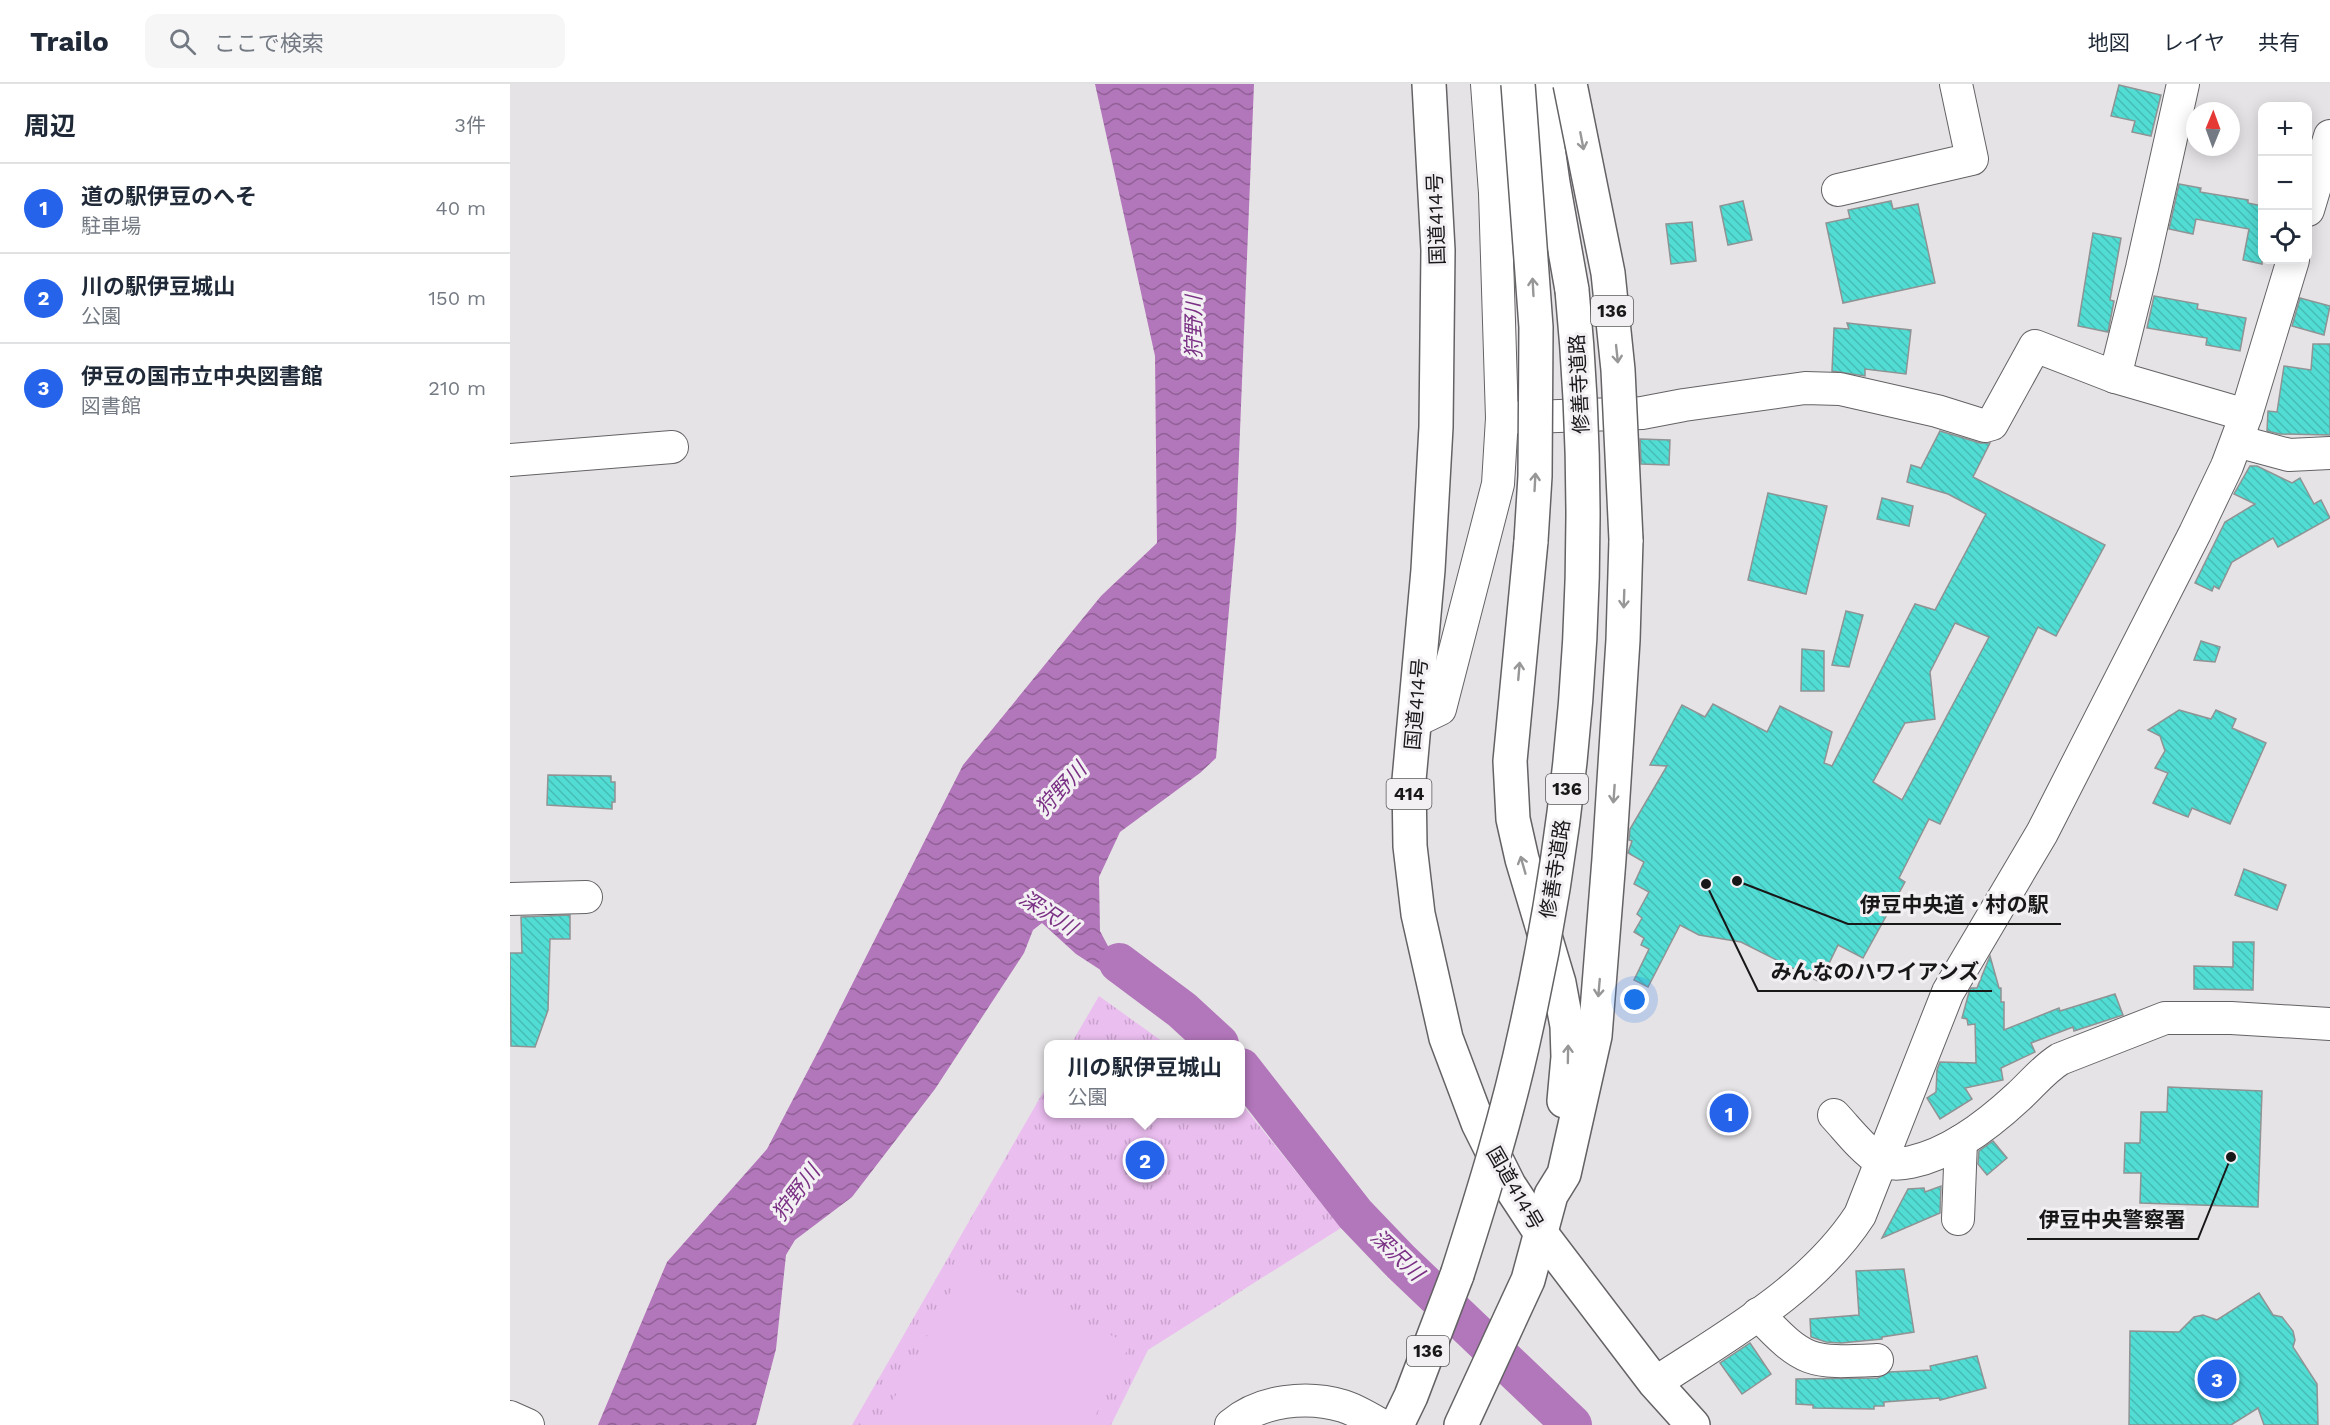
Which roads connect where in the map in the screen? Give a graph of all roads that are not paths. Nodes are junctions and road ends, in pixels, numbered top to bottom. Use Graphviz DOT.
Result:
graph roads {
  1 [pos="1429,84"];
  2 [pos="1487,84"];
  3 [pos="1518,84"];
  4 [pos="1539,84"];
  5 [pos="1551,84"];
  6 [pos="1570,84"];
  7 [pos="1956,84"];
  8 [pos="2183,84"];
  9 [pos="2330,136"];
  10 [pos="1838,190"];
  11 [pos="2312,194"];
  12 [pos="2291,264"];
  13 [pos="1572,290"];
  14 [pos="2115,377"];
  15 [pos="1502,418"];
  16 [pos="2241,428"];
  17 [pos="672,447"];
  18 [pos="2330,453"];
  19 [pos="510,459"];
  20 [pos="1415,721"];
  21 [pos="586,897"];
  22 [pos="510,899"];
  23 [pos="2330,1024"];
  24 [pos="1834,1114"];
  25 [pos="1961,1141"];
  26 [pos="1881,1162"];
  27 [pos="1551,1195"];
  28 [pos="1958,1219"];
  29 [pos="1540,1232"];
  30 [pos="1758,1314"];
  31 [pos="1877,1360"];
  32 [pos="1655,1383"];
  33 [pos="510,1417"];
  34 [pos="528,1425"];
  35 [pos="1231,1425"];
  36 [pos="1381,1425"];
  37 [pos="1397,1425"];
  38 [pos="1461,1425"];
  39 [pos="1693,1425"];
  1 -- 20 [label="highway, 国道414号 / 414"];
  2 -- 15 [label="street"];
  27 -- 3 [label="highway, one-way, bridge"];
  4 -- 13 [label="highway, 修善寺道路 / 136"];
  5 -- 13 [label="highway, 修善寺道路 / 136"];
  6 -- 27 [label="highway, 136, one-way, bridge"];
  7 -- 10 [label="street"];
  8 -- 14 [label="street"];
  9 -- 11 [label="street"];
  12 -- 16 [label="street"];
  13 -- 37 [label="highway, 修善寺道路 / 136, bridge"];
  14 -- 15 [label="street"];
  14 -- 16 [label="street"];
  15 -- 20 [label="street"];
  16 -- 18 [label="street"];
  16 -- 26 [label="street"];
  17 -- 19 [label="street"];
  20 -- 29 [label="highway, 国道414号 / 414"];
  21 -- 22 [label="street"];
  23 -- 25 [label="street"];
  24 -- 26 [label="street"];
  25 -- 26 [label="street"];
  25 -- 28 [label="street"];
  26 -- 30 [label="street"];
  27 -- 29 [label="highway"];
  29 -- 32 [label="highway, 国道414号 / 414"];
  29 -- 38 [label="highway"];
  30 -- 31 [label="street"];
  30 -- 32 [label="street"];
  32 -- 39 [label="highway, 国道414号 / 414"];
  33 -- 34 [label="street"];
  35 -- 36 [label="street"];
}
